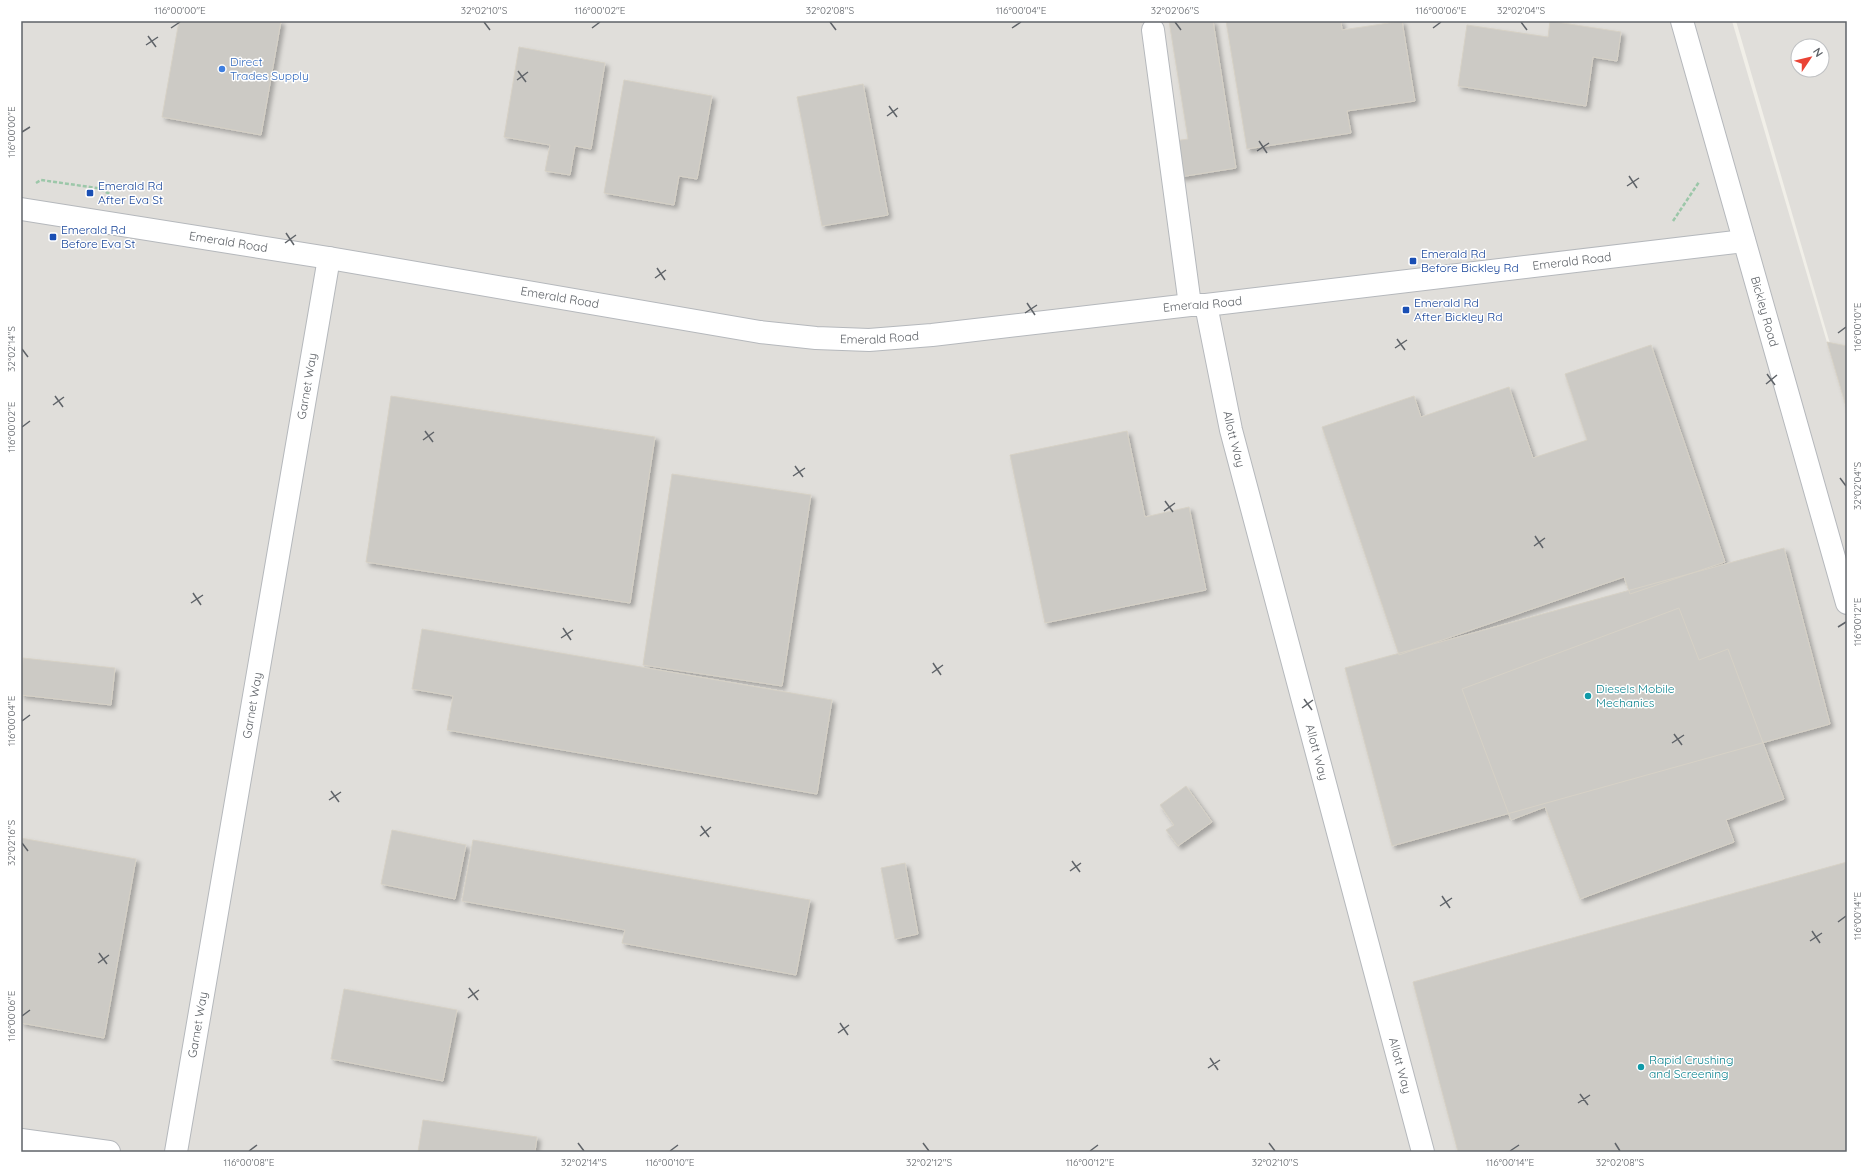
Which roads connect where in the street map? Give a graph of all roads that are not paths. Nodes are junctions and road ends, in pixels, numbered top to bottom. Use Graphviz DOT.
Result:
graph roads {
  1 [pos="1682,21"];
  2 [pos="1153,30"];
  3 [pos="21,209"];
  4 [pos="1744,241"];
  5 [pos="329,258"];
  6 [pos="1198,305"];
  7 [pos="1847,603"];
  8 [pos="21,1140"];
  9 [pos="108,1152"];
  10 [pos="176,1152"];
  11 [pos="1423,1152"];
  1 -- 4 [label="street, Bickley Road"];
  2 -- 6 [label="street, Allott Way"];
  3 -- 5 [label="street, Emerald Road"];
  4 -- 6 [label="street, Emerald Road"];
  4 -- 7 [label="street, Bickley Road"];
  5 -- 6 [label="street, Emerald Road"];
  5 -- 10 [label="street, Garnet Way"];
  6 -- 11 [label="street, Allott Way"];
  8 -- 9 [label="street"];
}
